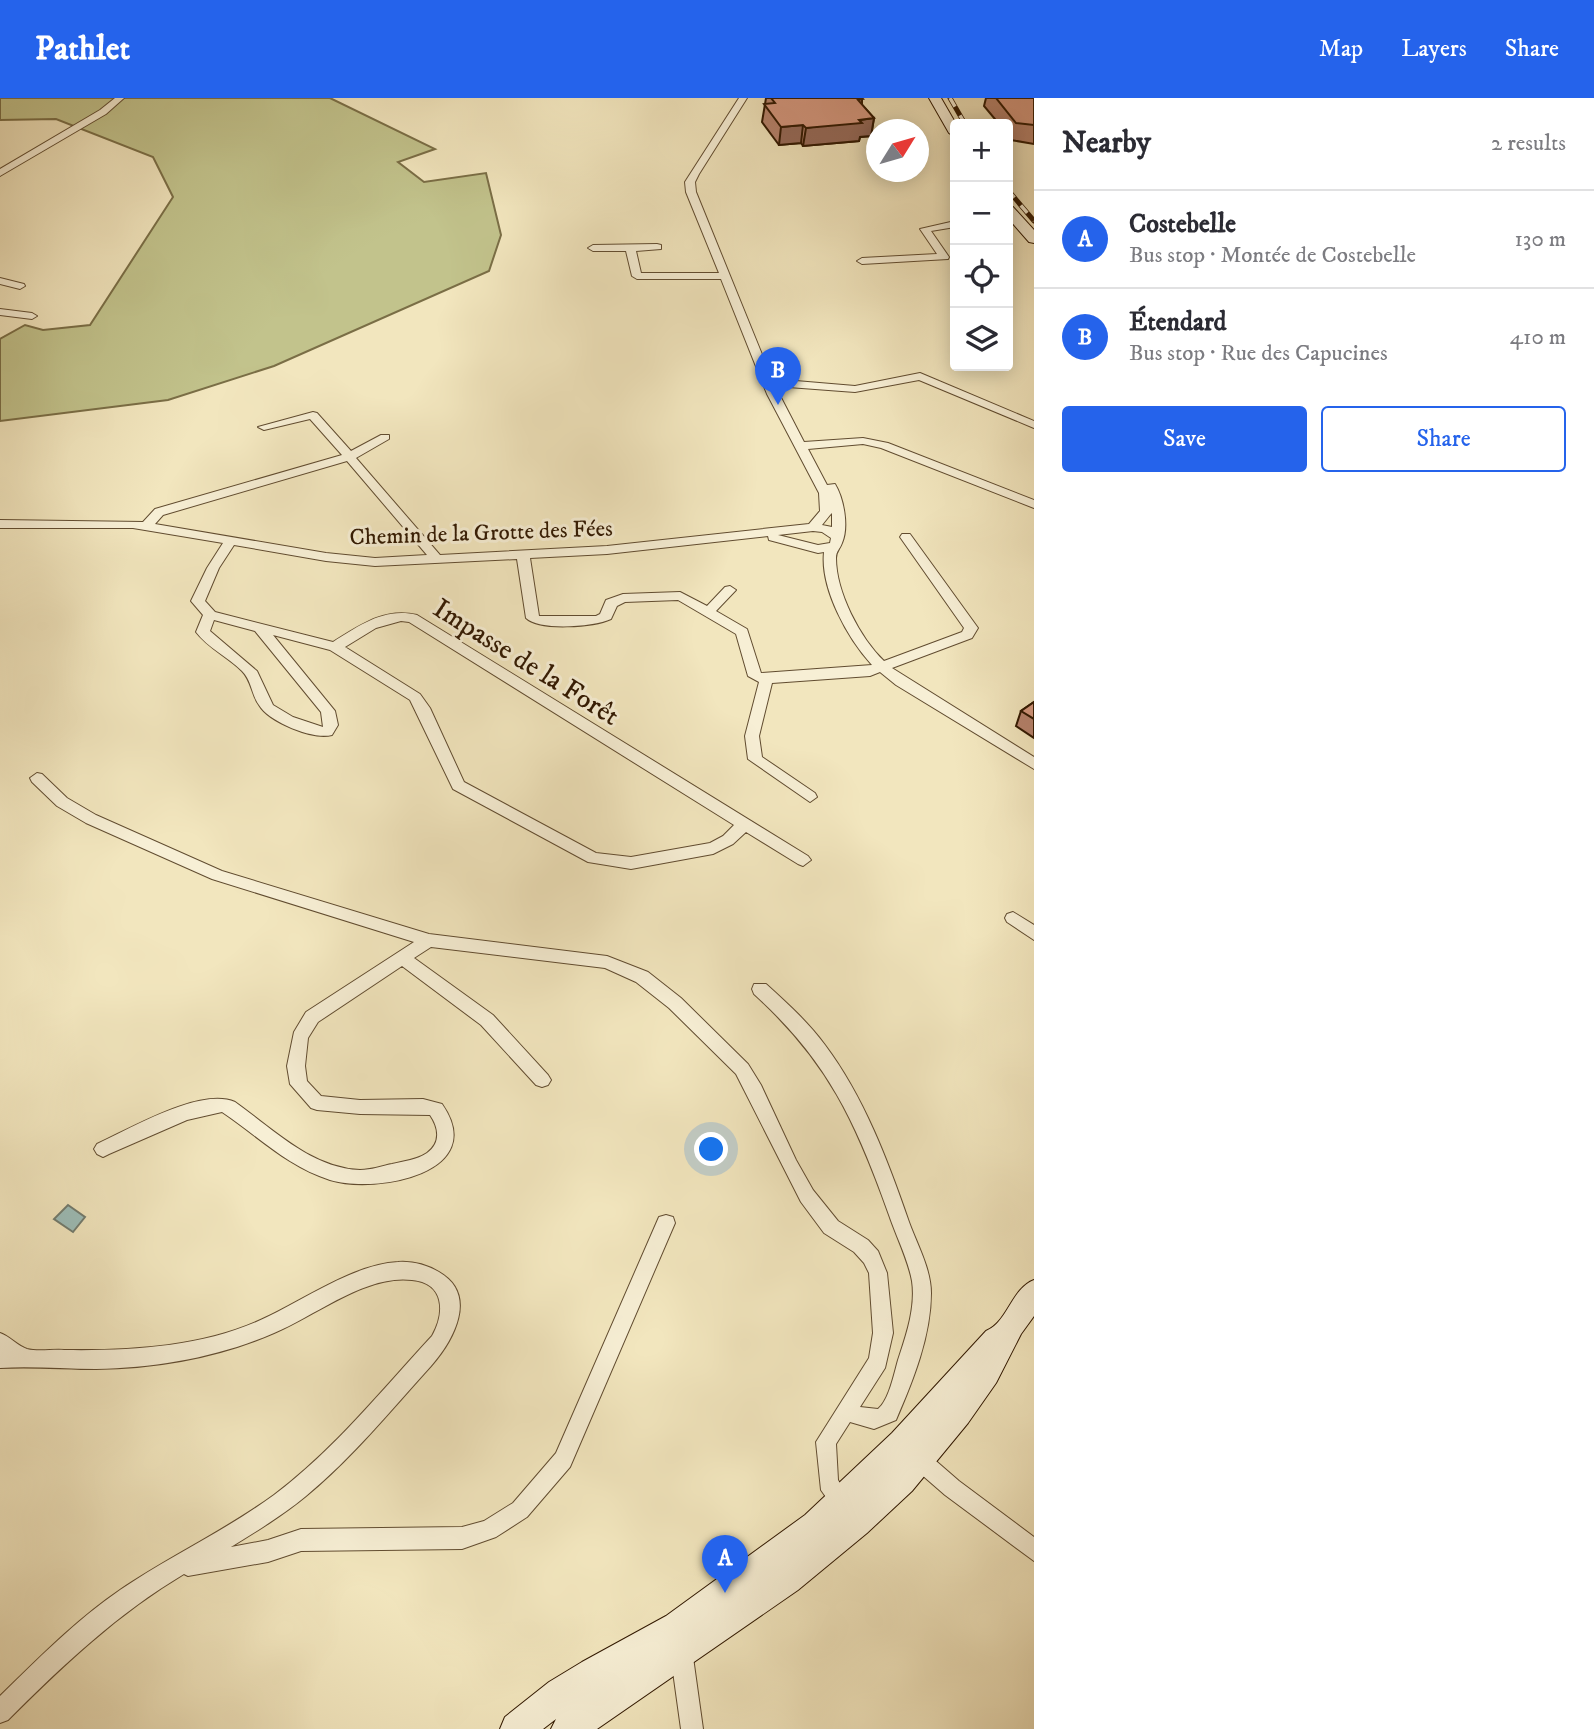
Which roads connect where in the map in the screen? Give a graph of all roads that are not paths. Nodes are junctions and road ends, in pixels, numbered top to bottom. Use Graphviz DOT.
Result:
graph roads {
  1 [pos="120,98"];
  2 [pos="743,98"];
  3 [pos="935,98"];
  4 [pos="950,124"];
  5 [pos="0,173"];
  6 [pos="1013,218"];
  7 [pos="950,226"];
  8 [pos="1034,239"];
  9 [pos="657,247"];
  10 [pos="593,248"];
  11 [pos="630,248"];
  12 [pos="862,261"];
  13 [pos="724,276"];
  14 [pos="0,281"];
  15 [pos="20,286"];
  16 [pos="0,312"];
  17 [pos="32,316"];
  18 [pos="769,382"];
  19 [pos="1034,425"];
  20 [pos="264,427"];
  21 [pos="385,437"];
  22 [pos="801,446"];
  23 [pos="349,457"];
  24 [pos="808,458"];
  25 [pos="1034,504"];
  26 [pos="0,524"];
  27 [pos="146,526"];
  28 [pos="808,529"];
  29 [pos="756,535"];
  30 [pos="906,537"];
  31 [pos="230,541"];
  32 [pos="834,541"];
  33 [pos="809,547"];
  34 [pos="523,556"];
  35 [pos="437,559"];
  36 [pos="830,569"];
  37 [pos="730,590"];
  38 [pos="708,612"];
  39 [pos="210,615"];
  40 [pos="259,627"];
  41 [pos="335,647"];
  42 [pos="880,667"];
  43 [pos="765,679"];
  44 [pos="1034,764"];
  45 [pos="37,778"];
  46 [pos="810,797"];
  47 [pos="744,824"];
  48 [pos="803,860"];
  49 [pos="1013,918"];
  50 [pos="1034,934"];
  51 [pos="429,940"];
  52 [pos="403,958"];
  53 [pos="760,989"];
  54 [pos="542,1080"];
  55 [pos="103,1149"];
  56 [pos="666,1223"];
  57 [pos="1034,1293"];
  58 [pos="0,1342"];
  59 [pos="21,1356"];
  60 [pos="0,1359"];
  61 [pos="847,1411"];
  62 [pos="911,1452"];
  63 [pos="849,1512"];
  64 [pos="1034,1550"];
  65 [pos="182,1566"];
  66 [pos="679,1639"];
  67 [pos="0,1712"];
  68 [pos="517,1729"];
  69 [pos="568,1729"];
  70 [pos="692,1729"];
  1 -- 5 [label="street"];
  2 -- 13 [label="street"];
  3 -- 4 [label="main road"];
  6 -- 8 [label="main road"];
  7 -- 12 [label="street"];
  9 -- 11 [label="street"];
  10 -- 11 [label="street"];
  11 -- 13 [label="street"];
  13 -- 18 [label="street"];
  14 -- 15 [label="street"];
  16 -- 17 [label="street"];
  18 -- 19 [label="street"];
  18 -- 22 [label="street"];
  20 -- 23 [label="street"];
  21 -- 23 [label="street"];
  22 -- 24 [label="street"];
  22 -- 25 [label="street"];
  23 -- 27 [label="street"];
  23 -- 35 [label="street"];
  24 -- 28 [label="street"];
  24 -- 32 [label="street"];
  26 -- 27 [label="street, Chemin de la Grotte des Fées"];
  27 -- 31 [label="street, Chemin de la Grotte des Fées"];
  28 -- 29 [label="street, Chemin de la Grotte des Fées"];
  28 -- 32 [label="street, Chemin de la Grotte des Fées"];
  28 -- 33 [label="street"];
  29 -- 33 [label="street, Chemin de la Grotte des Fées"];
  29 -- 34 [label="street, Chemin de la Grotte des Fées"];
  30 -- 42 [label="street"];
  31 -- 35 [label="street, Chemin de la Grotte des Fées"];
  31 -- 39 [label="street"];
  32 -- 33 [label="street, Chemin de la Grotte des Fées"];
  32 -- 36 [label="street"];
  33 -- 36 [label="street"];
  34 -- 35 [label="street, Chemin de la Grotte des Fées"];
  34 -- 38 [label="street"];
  36 -- 42 [label="street"];
  37 -- 38 [label="street"];
  38 -- 43 [label="street"];
  39 -- 40 [label="street"];
  39 -- 40 [label="street"];
  40 -- 41 [label="street"];
  41 -- 47 [label="street, Impasse de la Forêt"];
  41 -- 47 [label="street"];
  42 -- 43 [label="street"];
  42 -- 44 [label="street"];
  43 -- 46 [label="street"];
  45 -- 51 [label="street"];
  47 -- 48 [label="street, Impasse de la Forêt"];
  49 -- 50 [label="street"];
  51 -- 52 [label="street"];
  51 -- 61 [label="street"];
  52 -- 54 [label="street"];
  52 -- 55 [label="street"];
  53 -- 61 [label="street"];
  56 -- 65 [label="street"];
  57 -- 62 [label="main road"];
  58 -- 59 [label="street"];
  59 -- 60 [label="street"];
  59 -- 65 [label="street"];
  61 -- 63 [label="street"];
  62 -- 63 [label="main road"];
  62 -- 64 [label="street"];
  63 -- 66 [label="main road"];
  65 -- 67 [label="street"];
  66 -- 68 [label="main road"];
  66 -- 69 [label="main road"];
  66 -- 70 [label="street"];
}
